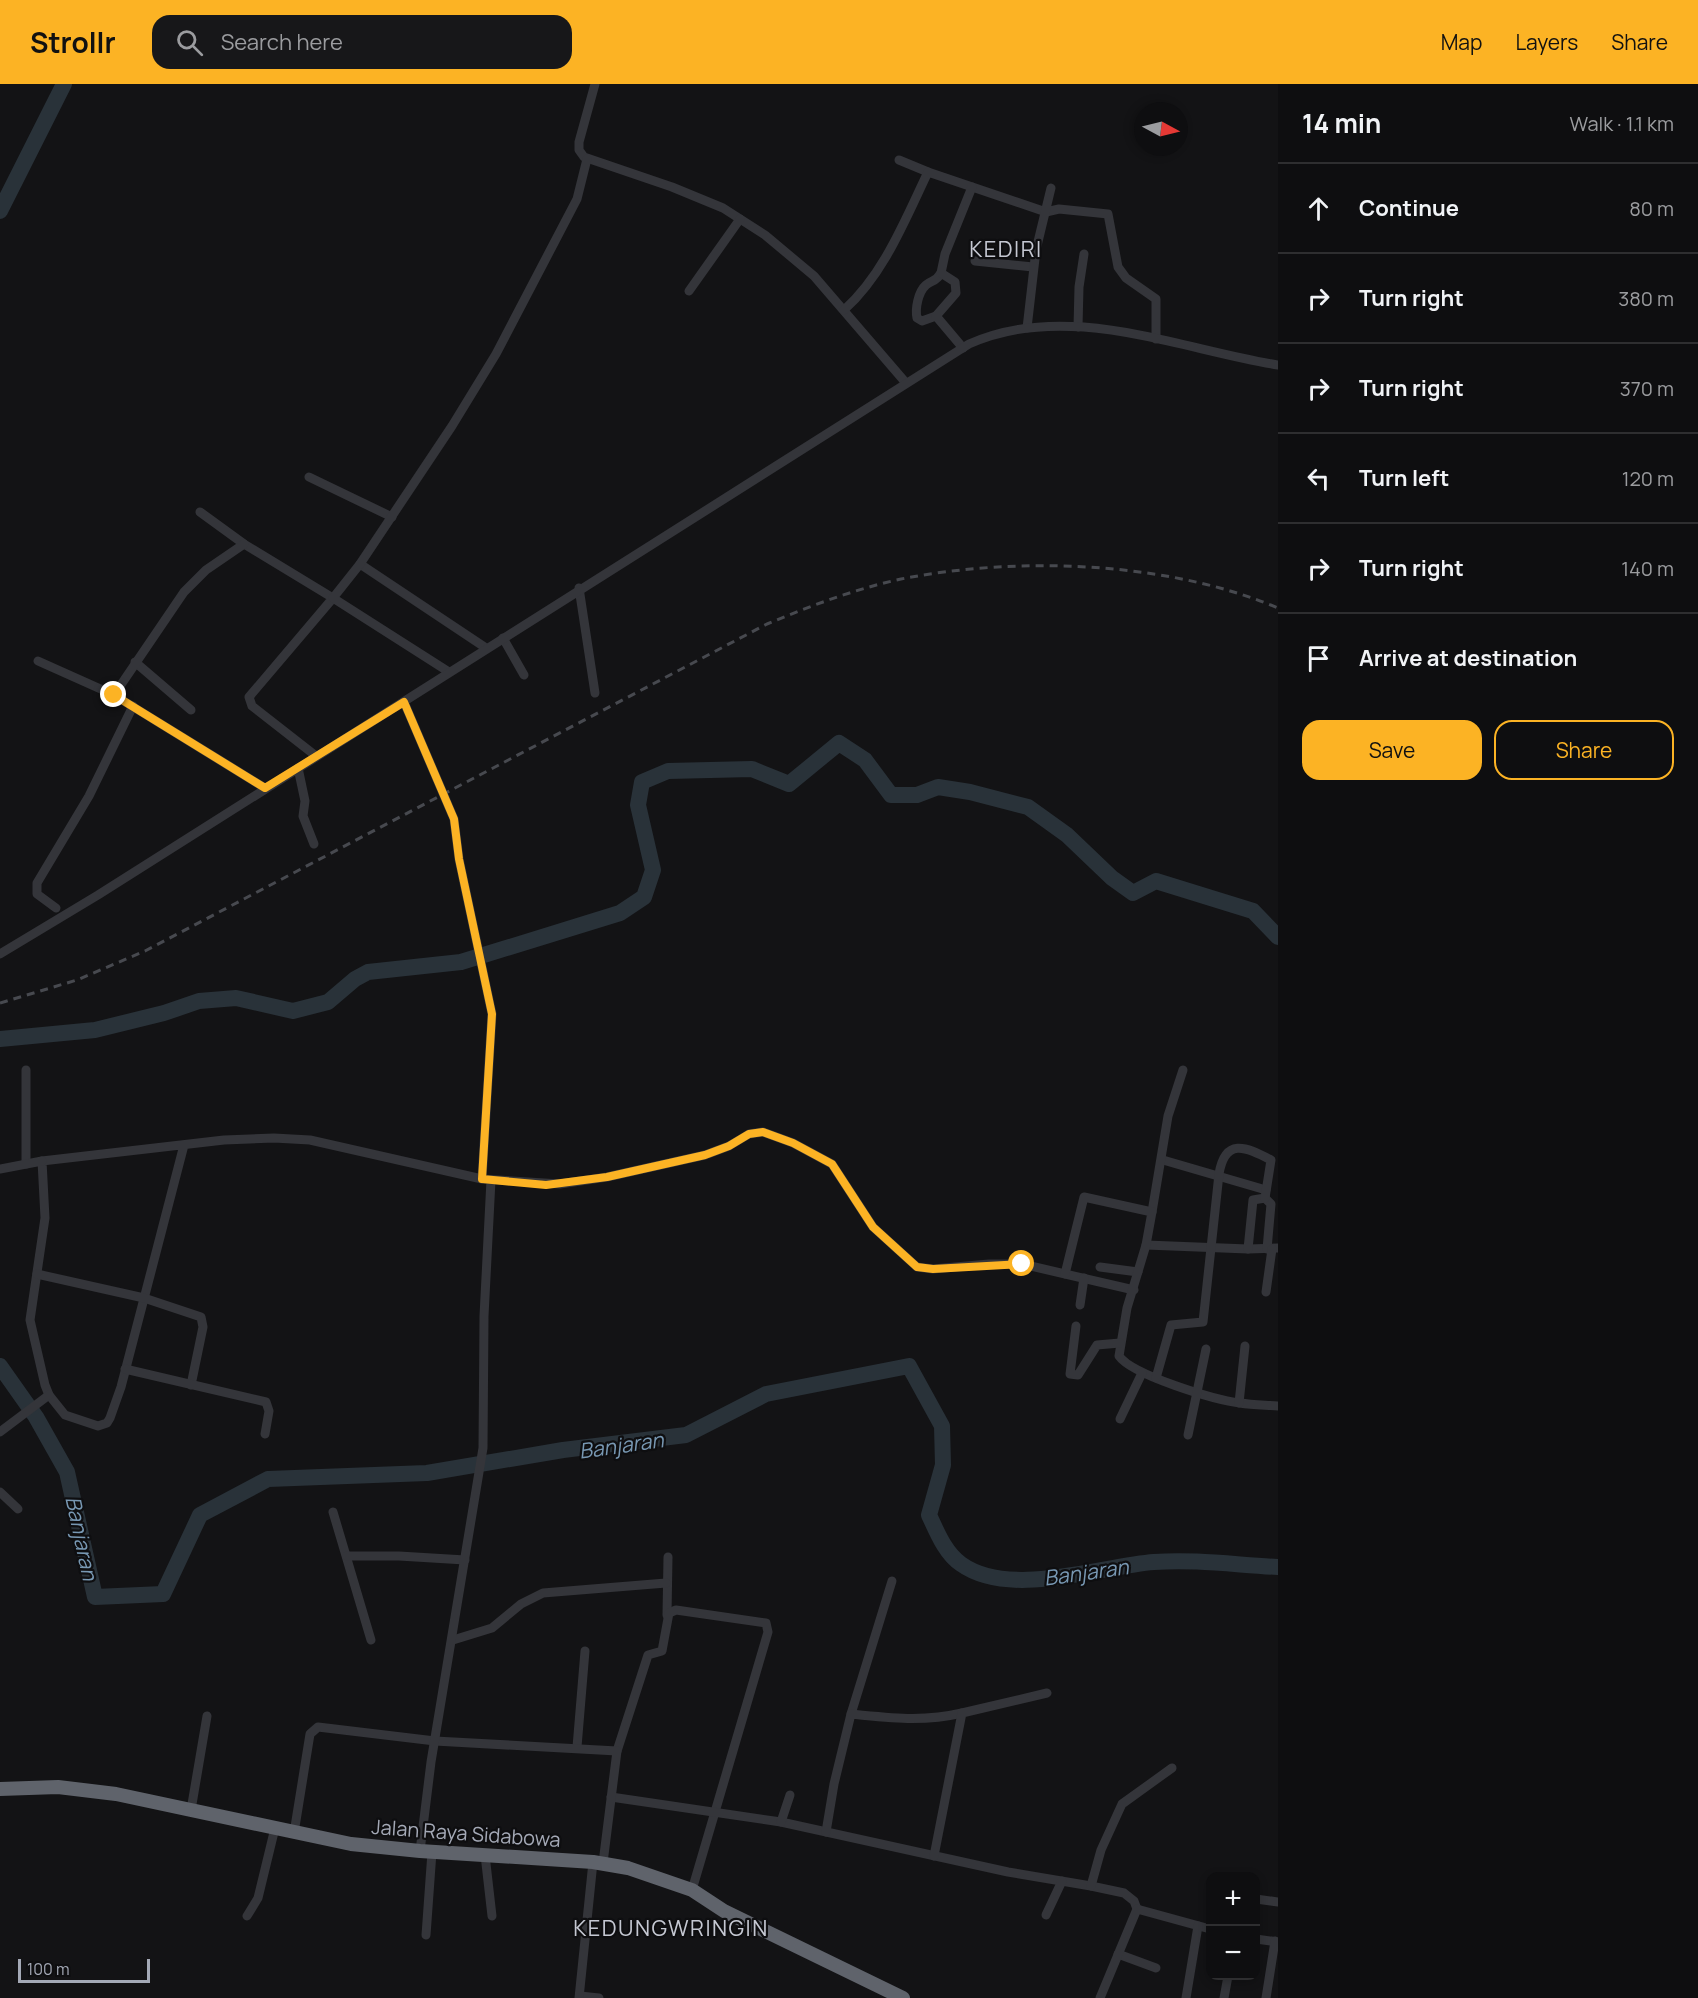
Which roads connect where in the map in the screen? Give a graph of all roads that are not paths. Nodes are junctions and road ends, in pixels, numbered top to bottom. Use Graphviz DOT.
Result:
graph roads {
  1 [pos="595,84"];
  2 [pos="587,159"];
  3 [pos="898,160"];
  4 [pos="928,172"];
  5 [pos="972,187"];
  6 [pos="1051,188"];
  7 [pos="1046,212"];
  8 [pos="740,219"];
  9 [pos="1084,254"];
  10 [pos="975,261"];
  11 [pos="1033,267"];
  12 [pos="941,273"];
  13 [pos="689,291"];
  14 [pos="844,310"];
  15 [pos="936,316"];
  16 [pos="1078,327"];
  17 [pos="1027,328"];
  18 [pos="1156,339"];
  19 [pos="963,348"];
  20 [pos="1278,365"];
  21 [pos="906,383"];
  22 [pos="309,477"];
  23 [pos="200,512"];
  24 [pos="392,517"];
  25 [pos="244,544"];
  26 [pos="360,564"];
  27 [pos="579,588"];
  28 [pos="333,598"];
  29 [pos="503,638"];
  30 [pos="486,648"];
  31 [pos="38,661"];
  32 [pos="135,662"];
  33 [pos="449,672"];
  34 [pos="524,675"];
  35 [pos="595,693"];
  36 [pos="114,695"];
  37 [pos="404,702"];
  38 [pos="133,706"];
  39 [pos="191,710"];
  40 [pos="316,756"];
  41 [pos="298,768"];
  42 [pos="265,788"];
  43 [pos="314,844"];
  44 [pos="56,908"];
  45 [pos="0,954"];
  46 [pos="26,1070"];
  47 [pos="1184,1070"];
  48 [pos="184,1145"];
  49 [pos="1162,1160"];
  50 [pos="42,1161"];
  51 [pos="26,1164"];
  52 [pos="0,1169"];
  53 [pos="1274,1173"];
  54 [pos="1219,1174"];
  55 [pos="487,1179"];
  56 [pos="1265,1194"];
  57 [pos="1152,1212"];
  58 [pos="1146,1245"];
  59 [pos="1212,1248"];
  60 [pos="1272,1248"];
  61 [pos="1248,1249"];
  62 [pos="1100,1267"];
  63 [pos="1138,1272"];
  64 [pos="37,1274"];
  65 [pos="1065,1274"];
  66 [pos="1084,1278"];
  67 [pos="1134,1290"];
  68 [pos="1266,1292"];
  69 [pos="144,1298"];
  70 [pos="1080,1305"];
  71 [pos="1076,1326"];
  72 [pos="1119,1343"];
  73 [pos="1245,1346"];
  74 [pos="1206,1349"];
  75 [pos="125,1369"];
  76 [pos="1142,1373"];
  77 [pos="1156,1378"];
  78 [pos="191,1385"];
  79 [pos="1197,1391"];
  80 [pos="46,1398"];
  81 [pos="1239,1403"];
  82 [pos="1278,1406"];
  83 [pos="1120,1419"];
  84 [pos="1,1431"];
  85 [pos="265,1434"];
  86 [pos="1188,1435"];
  87 [pos="0,1492"];
  88 [pos="18,1509"];
  89 [pos="333,1512"];
  90 [pos="347,1557"];
  91 [pos="668,1557"];
  92 [pos="465,1560"];
  93 [pos="892,1581"];
  94 [pos="666,1584"];
  95 [pos="667,1615"];
  96 [pos="371,1640"];
  97 [pos="453,1640"];
  98 [pos="585,1651"];
  99 [pos="1047,1693"];
  100 [pos="962,1713"];
  101 [pos="851,1714"];
  102 [pos="207,1716"];
  103 [pos="435,1741"];
  104 [pos="577,1747"];
  105 [pos="617,1750"];
  106 [pos="1172,1768"];
  107 [pos="0,1789"];
  108 [pos="790,1795"];
  109 [pos="611,1797"];
  110 [pos="190,1810"];
  111 [pos="714,1813"];
  112 [pos="781,1822"];
  113 [pos="275,1828"];
  114 [pos="826,1832"];
  115 [pos="294,1833"];
  116 [pos="426,1852"];
  117 [pos="485,1855"];
  118 [pos="934,1856"];
  119 [pos="598,1862"];
  120 [pos="1062,1881"];
  121 [pos="1090,1886"];
  122 [pos="692,1890"];
  123 [pos="1260,1900"];
  124 [pos="1278,1902"];
  125 [pos="1137,1908"];
  126 [pos="247,1916"];
  127 [pos="492,1916"];
  128 [pos="1046,1916"];
  129 [pos="1198,1926"];
  130 [pos="1206,1928"];
  131 [pos="426,1935"];
  132 [pos="1260,1940"];
  133 [pos="1276,1942"];
  134 [pos="1118,1954"];
  135 [pos="1156,1968"];
  136 [pos="1227,1980"];
  137 [pos="579,1997"];
  138 [pos="599,1998"];
  139 [pos="903,1998"];
  140 [pos="1101,1998"];
  141 [pos="1186,1998"];
  142 [pos="1224,1998"];
  143 [pos="1266,1998"];
  1 -- 2 [label="street"];
  2 -- 8 [label="street"];
  2 -- 24 [label="street"];
  3 -- 4 [label="street"];
  4 -- 5 [label="street"];
  4 -- 14 [label="street"];
  5 -- 7 [label="street"];
  5 -- 12 [label="street"];
  6 -- 7 [label="street"];
  7 -- 11 [label="street"];
  7 -- 18 [label="street"];
  8 -- 13 [label="street"];
  8 -- 14 [label="street"];
  9 -- 16 [label="street"];
  10 -- 11 [label="street"];
  11 -- 17 [label="street"];
  12 -- 15 [label="street"];
  12 -- 15 [label="street"];
  14 -- 21 [label="street"];
  15 -- 19 [label="street"];
  16 -- 17 [label="street"];
  16 -- 18 [label="street"];
  17 -- 19 [label="street"];
  18 -- 20 [label="street"];
  19 -- 21 [label="street"];
  21 -- 27 [label="street"];
  22 -- 24 [label="street"];
  23 -- 25 [label="street"];
  24 -- 26 [label="street"];
  25 -- 28 [label="street"];
  25 -- 32 [label="street"];
  26 -- 28 [label="street"];
  26 -- 30 [label="street"];
  27 -- 29 [label="street"];
  27 -- 35 [label="street"];
  28 -- 33 [label="street"];
  28 -- 40 [label="street"];
  29 -- 30 [label="street"];
  29 -- 34 [label="street"];
  30 -- 33 [label="street"];
  31 -- 36 [label="street"];
  32 -- 36 [label="street"];
  32 -- 39 [label="street"];
  33 -- 37 [label="street"];
  36 -- 38 [label="street"];
  37 -- 40 [label="street"];
  37 -- 55 [label="street"];
  38 -- 42 [label="street"];
  38 -- 44 [label="street"];
  40 -- 41 [label="street"];
  41 -- 42 [label="street"];
  41 -- 43 [label="street"];
  42 -- 45 [label="street"];
  46 -- 51 [label="street"];
  47 -- 49 [label="street"];
  48 -- 50 [label="street"];
  48 -- 55 [label="street"];
  48 -- 69 [label="street"];
  49 -- 54 [label="street"];
  49 -- 57 [label="street"];
  50 -- 51 [label="street"];
  50 -- 64 [label="street"];
  51 -- 52 [label="street"];
  53 -- 54 [label="street"];
  53 -- 56 [label="street"];
  54 -- 56 [label="street"];
  54 -- 59 [label="street"];
  55 -- 65 [label="street"];
  55 -- 92 [label="street"];
  56 -- 60 [label="street"];
  56 -- 61 [label="street"];
  57 -- 58 [label="street"];
  57 -- 65 [label="street"];
  58 -- 59 [label="street"];
  58 -- 63 [label="street"];
  59 -- 61 [label="street"];
  59 -- 77 [label="street"];
  60 -- 61 [label="street"];
  60 -- 68 [label="street"];
  62 -- 63 [label="street"];
  63 -- 67 [label="street"];
  64 -- 69 [label="street"];
  64 -- 80 [label="street"];
  65 -- 66 [label="street"];
  66 -- 67 [label="street"];
  66 -- 70 [label="street"];
  67 -- 72 [label="street"];
  69 -- 75 [label="street"];
  69 -- 78 [label="street"];
  71 -- 72 [label="street"];
  72 -- 76 [label="street"];
  73 -- 81 [label="street"];
  74 -- 79 [label="street"];
  75 -- 78 [label="street"];
  75 -- 80 [label="street"];
  76 -- 77 [label="street"];
  76 -- 83 [label="street"];
  77 -- 79 [label="street"];
  78 -- 85 [label="street"];
  79 -- 81 [label="street"];
  79 -- 86 [label="street"];
  80 -- 84 [label="street"];
  81 -- 82 [label="street"];
  87 -- 88 [label="street"];
  89 -- 90 [label="street"];
  90 -- 92 [label="street"];
  90 -- 96 [label="street"];
  91 -- 94 [label="street"];
  92 -- 97 [label="street"];
  93 -- 101 [label="street"];
  94 -- 95 [label="street"];
  94 -- 97 [label="street"];
  95 -- 105 [label="street"];
  95 -- 111 [label="street"];
  97 -- 103 [label="street"];
  98 -- 104 [label="street"];
  99 -- 100 [label="street"];
  100 -- 101 [label="street"];
  100 -- 118 [label="street"];
  101 -- 114 [label="street"];
  102 -- 110 [label="street"];
  103 -- 104 [label="street"];
  103 -- 115 [label="street"];
  103 -- 116 [label="street"];
  104 -- 105 [label="street"];
  105 -- 109 [label="street"];
  106 -- 121 [label="street"];
  107 -- 110 [label="highway, Jalan Raya Sidabowa"];
  108 -- 112 [label="street"];
  109 -- 111 [label="street"];
  109 -- 119 [label="street"];
  110 -- 113 [label="highway, Jalan Raya Sidabowa"];
  111 -- 112 [label="street"];
  111 -- 122 [label="street"];
  112 -- 114 [label="street"];
  113 -- 115 [label="highway, Jalan Raya Sidabowa"];
  113 -- 126 [label="street"];
  114 -- 118 [label="street"];
  115 -- 116 [label="highway, Jalan Raya Sidabowa"];
  116 -- 117 [label="highway, Jalan Raya Sidabowa"];
  116 -- 131 [label="street"];
  117 -- 119 [label="highway, Jalan Raya Sidabowa"];
  117 -- 127 [label="street"];
  118 -- 120 [label="street"];
  119 -- 122 [label="highway, Jalan Raya Sidabowa"];
  119 -- 137 [label="street"];
  120 -- 121 [label="street"];
  120 -- 128 [label="street"];
  121 -- 125 [label="street"];
  122 -- 139 [label="highway, Jalan Raya Sidabowa"];
  123 -- 124 [label="street"];
  125 -- 129 [label="street"];
  125 -- 134 [label="street"];
  129 -- 130 [label="street"];
  129 -- 141 [label="street"];
  132 -- 133 [label="street"];
  133 -- 143 [label="street"];
  134 -- 135 [label="street"];
  134 -- 140 [label="street"];
  136 -- 142 [label="street"];
  137 -- 138 [label="street"];
}
